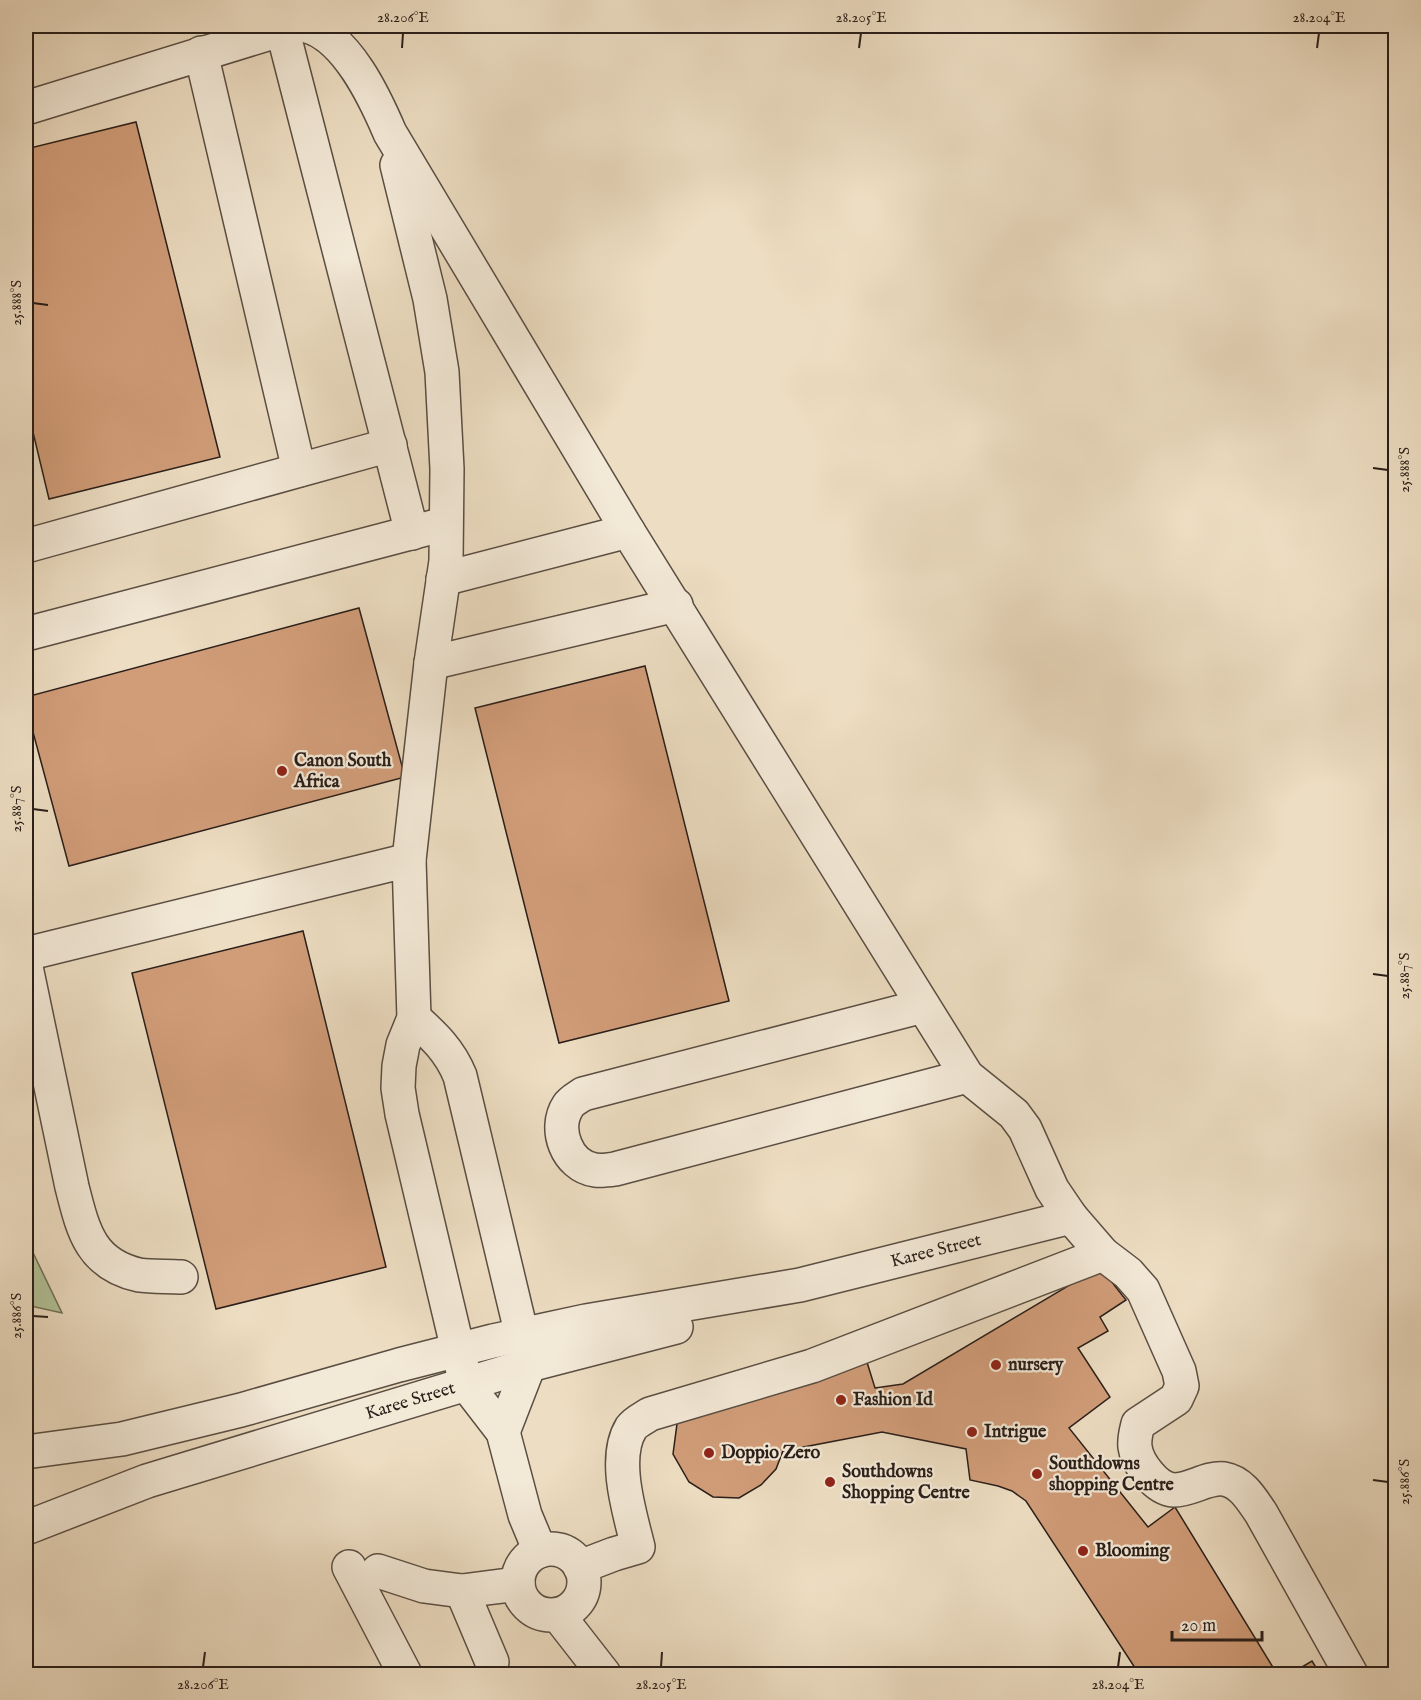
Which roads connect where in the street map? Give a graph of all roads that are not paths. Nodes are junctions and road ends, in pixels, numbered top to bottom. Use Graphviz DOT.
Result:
graph roads {
  1 [pos="294,26"];
  2 [pos="201,53"];
  3 [pos="26,108"];
  4 [pos="390,134"];
  5 [pos="390,445"];
  6 [pos="299,470"];
  7 [pos="447,524"];
  8 [pos="628,531"];
  9 [pos="412,533"];
  10 [pos="26,546"];
  11 [pos="443,579"];
  12 [pos="676,605"];
  13 [pos="26,634"];
  14 [pos="431,663"];
  15 [pos="409,860"];
  16 [pos="26,954"];
  17 [pos="26,967"];
  18 [pos="923,1006"];
  19 [pos="414,1018"];
  20 [pos="967,1077"];
  21 [pos="1071,1217"];
  22 [pos="1103,1254"];
  23 [pos="182,1277"];
  24 [pos="525,1350"];
  25 [pos="458,1352"];
  26 [pos="466,1384"];
  27 [pos="503,1432"];
  28 [pos="26,1452"];
  29 [pos="26,1528"];
  30 [pos="540,1551"];
  31 [pos="580,1567"];
  32 [pos="518,1584"];
  33 [pos="462,1591"];
  34 [pos="558,1615"];
  35 [pos="492,1662"];
  36 [pos="405,1674"];
  37 [pos="604,1674"];
  38 [pos="1351,1674"];
  1 -- 2 [label="lane"];
  1 -- 4 [label="lane"];
  1 -- 5 [label="lane"];
  2 -- 3 [label="lane"];
  2 -- 6 [label="lane"];
  4 -- 7 [label="lane"];
  4 -- 8 [label="lane"];
  5 -- 6 [label="lane"];
  5 -- 9 [label="lane"];
  6 -- 10 [label="lane"];
  7 -- 9 [label="lane"];
  7 -- 11 [label="lane"];
  8 -- 11 [label="lane"];
  8 -- 12 [label="lane"];
  9 -- 13 [label="lane"];
  11 -- 14 [label="lane"];
  12 -- 14 [label="lane"];
  12 -- 18 [label="lane"];
  14 -- 15 [label="lane"];
  15 -- 16 [label="lane"];
  15 -- 19 [label="lane"];
  17 -- 23 [label="lane"];
  18 -- 20 [label="lane"];
  18 -- 20 [label="lane"];
  19 -- 24 [label="lane"];
  19 -- 25 [label="lane"];
  20 -- 21 [label="lane"];
  21 -- 22 [label="lane"];
  21 -- 24 [label="lane, Karee Street"];
  22 -- 31 [label="lane"];
  22 -- 38 [label="lane"];
  24 -- 25 [label="lane, Karee Street"];
  24 -- 26 [label="lane, Karee Street"];
  24 -- 27 [label="lane"];
  25 -- 26 [label="lane"];
  25 -- 28 [label="lane, Karee Street"];
  26 -- 27 [label="lane"];
  26 -- 29 [label="lane, Karee Street"];
  27 -- 30 [label="lane"];
  30 -- 31 [label="lane"];
  30 -- 32 [label="lane"];
  31 -- 34 [label="lane"];
  32 -- 33 [label="lane"];
  32 -- 34 [label="lane"];
  33 -- 35 [label="lane"];
  33 -- 36 [label="lane"];
  34 -- 37 [label="lane"];
}
